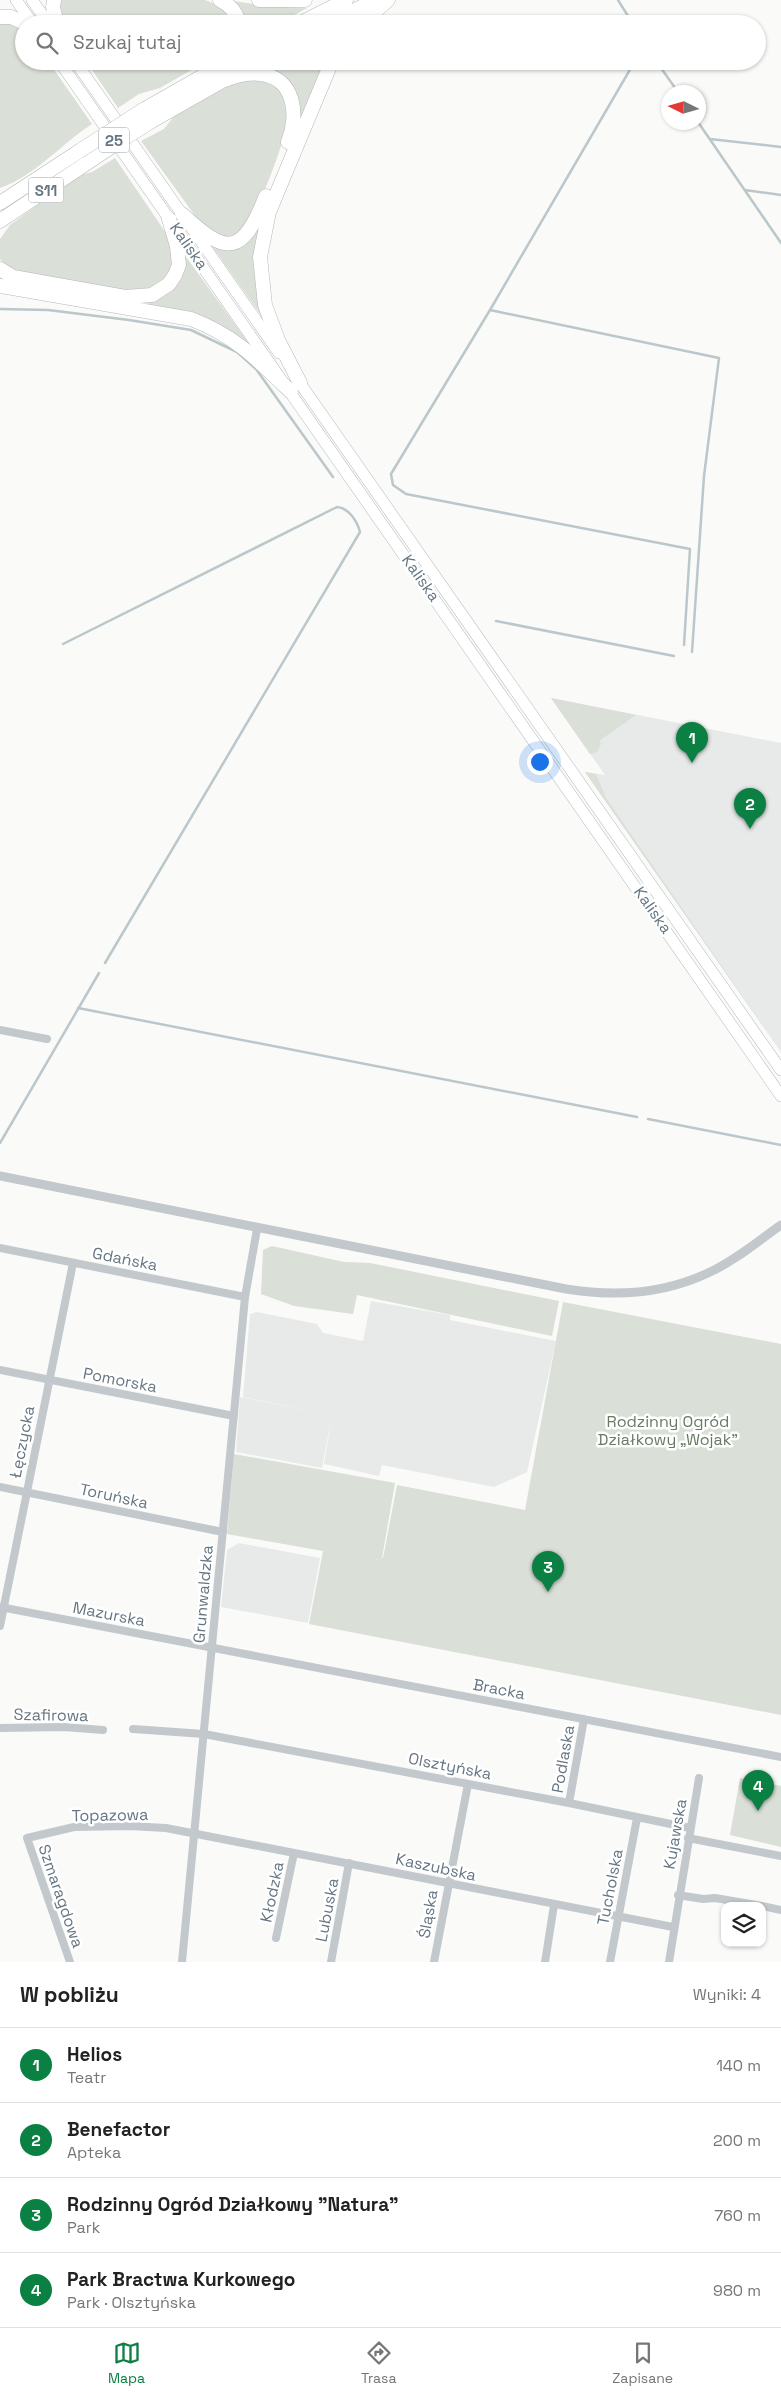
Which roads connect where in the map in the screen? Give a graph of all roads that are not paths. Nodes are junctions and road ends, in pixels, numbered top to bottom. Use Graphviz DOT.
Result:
graph roads {
  1 [pos="16,0"];
  2 [pos="32,0"];
  3 [pos="54,0"];
  4 [pos="220,0"];
  5 [pos="259,0"];
  6 [pos="305,0"];
  7 [pos="346,0"];
  8 [pos="375,0"];
  9 [pos="388,0"];
  10 [pos="27,15"];
  11 [pos="43,15"];
  12 [pos="55,15"];
  13 [pos="236,15"];
  14 [pos="317,15"];
  15 [pos="346,15"];
  16 [pos="371,15"];
  17 [pos="0,17"];
  18 [pos="15,19"];
  19 [pos="66,70"];
  20 [pos="81,70"];
  21 [pos="212,70"];
  22 [pos="241,70"];
  23 [pos="328,70"];
  24 [pos="215,84"];
  25 [pos="81,158"];
  26 [pos="22,188"];
  27 [pos="0,193"];
  28 [pos="0,203"];
  29 [pos="176,216"];
  30 [pos="2,221"];
  31 [pos="0,269"];
  32 [pos="0,286"];
  33 [pos="296,387"];
  34 [pos="0,1030"];
  35 [pos="47,1039"];
  36 [pos="781,1070"];
  37 [pos="781,1096"];
  38 [pos="0,1176"];
  39 [pos="781,1225"];
  40 [pos="257,1229"];
  41 [pos="0,1248"];
  42 [pos="73,1263"];
  43 [pos="245,1297"];
  44 [pos="0,1370"];
  45 [pos="48,1380"];
  46 [pos="234,1416"];
  47 [pos="0,1487"];
  48 [pos="27,1492"];
  49 [pos="223,1532"];
  50 [pos="1,1607"];
  51 [pos="0,1626"];
  52 [pos="212,1647"];
  53 [pos="584,1719"];
  54 [pos="0,1728"];
  55 [pos="133,1729"];
  56 [pos="102,1730"];
  57 [pos="204,1734"];
  58 [pos="781,1757"];
  59 [pos="699,1778"];
  60 [pos="468,1784"];
  61 [pos="569,1803"];
  62 [pos="637,1818"];
  63 [pos="690,1828"];
  64 [pos="194,1834"];
  65 [pos="27,1838"];
  66 [pos="688,1838"];
  67 [pos="294,1853"];
  68 [pos="781,1856"];
  69 [pos="350,1863"];
  70 [pos="448,1882"];
  71 [pos="678,1895"];
  72 [pos="738,1902"];
  73 [pos="554,1905"];
  74 [pos="766,1907"];
  75 [pos="781,1910"];
  76 [pos="619,1916"];
  77 [pos="673,1927"];
  78 [pos="276,1938"];
  79 [pos="70,1962"];
  80 [pos="182,1962"];
  81 [pos="331,1962"];
  82 [pos="434,1962"];
  83 [pos="545,1962"];
  84 [pos="610,1962"];
  85 [pos="669,1962"];
  1 -- 10 [label="main road"];
  2 -- 11 [label="main road"];
  3 -- 12 [label="highway"];
  4 -- 13 [label="highway"];
  5 -- 6 [label="highway"];
  7 -- 14 [label="highway"];
  8 -- 15 [label="highway"];
  9 -- 16 [label="highway"];
  17 -- 18 [label="highway"];
  19 -- 29 [label="main road, Kaliska / 25"];
  20 -- 29 [label="main road, Kaliska"];
  21 -- 25 [label="highway, S11, bridge"];
  22 -- 24 [label="highway, S11"];
  23 -- 33 [label="highway"];
  24 -- 25 [label="highway, S11, bridge"];
  24 -- 29 [label="highway"];
  25 -- 26 [label="highway, S11"];
  25 -- 30 [label="highway, S11"];
  26 -- 27 [label="highway"];
  26 -- 28 [label="highway, S11"];
  29 -- 31 [label="highway"];
  29 -- 33 [label="main road, Kaliska"];
  32 -- 33 [label="highway"];
  33 -- 36 [label="main road, Kaliska"];
  33 -- 37 [label="main road, Kaliska"];
  34 -- 35 [label="street"];
  38 -- 40 [label="street"];
  39 -- 40 [label="street"];
  40 -- 43 [label="street, Grunwaldzka"];
  41 -- 42 [label="street, Gdańska"];
  42 -- 43 [label="street, Gdańska"];
  42 -- 45 [label="street, Łęczycka"];
  43 -- 46 [label="street, Grunwaldzka"];
  44 -- 45 [label="street, Pomorska"];
  45 -- 46 [label="street, Pomorska"];
  45 -- 48 [label="street, Łęczycka"];
  46 -- 49 [label="street, Grunwaldzka"];
  47 -- 48 [label="street, Toruńska"];
  48 -- 49 [label="street, Toruńska"];
  48 -- 50 [label="street, Łęczycka"];
  49 -- 52 [label="street, Grunwaldzka"];
  50 -- 51 [label="street, Łęczycka"];
  50 -- 52 [label="street, Mazurska"];
  52 -- 53 [label="street, Bracka"];
  52 -- 57 [label="street, Grunwaldzka"];
  53 -- 58 [label="street, Bracka"];
  53 -- 61 [label="street, Podlaska"];
  54 -- 56 [label="street, Szafirowa"];
  55 -- 57 [label="street"];
  57 -- 60 [label="street, Olsztyńska"];
  57 -- 64 [label="street, Grunwaldzka"];
  59 -- 63 [label="street, Kujawska"];
  60 -- 61 [label="street, Olsztyńska"];
  60 -- 70 [label="street, Śląska"];
  61 -- 62 [label="street, Olsztyńska"];
  62 -- 63 [label="street, Olsztyńska"];
  62 -- 76 [label="street, Tucholska"];
  63 -- 66 [label="street, Kujawska"];
  64 -- 65 [label="street, Topazowa"];
  64 -- 67 [label="street, Kaszubska"];
  64 -- 80 [label="street, Grunwaldzka"];
  65 -- 79 [label="street, Szmaragdowa"];
  66 -- 68 [label="street"];
  66 -- 71 [label="street, Kujawska"];
  67 -- 69 [label="street, Kaszubska"];
  67 -- 78 [label="street, Kłodzka"];
  69 -- 70 [label="street, Kaszubska"];
  69 -- 81 [label="street, Lubuska"];
  70 -- 73 [label="street, Kaszubska"];
  70 -- 82 [label="street, Śląska"];
  71 -- 72 [label="street"];
  71 -- 77 [label="street, Kujawska"];
  73 -- 76 [label="street, Kaszubska"];
  73 -- 83 [label="street"];
  74 -- 75 [label="street"];
  76 -- 77 [label="street, Kaszubska"];
  76 -- 84 [label="street, Tucholska"];
  77 -- 85 [label="street, Kujawska"];
}
